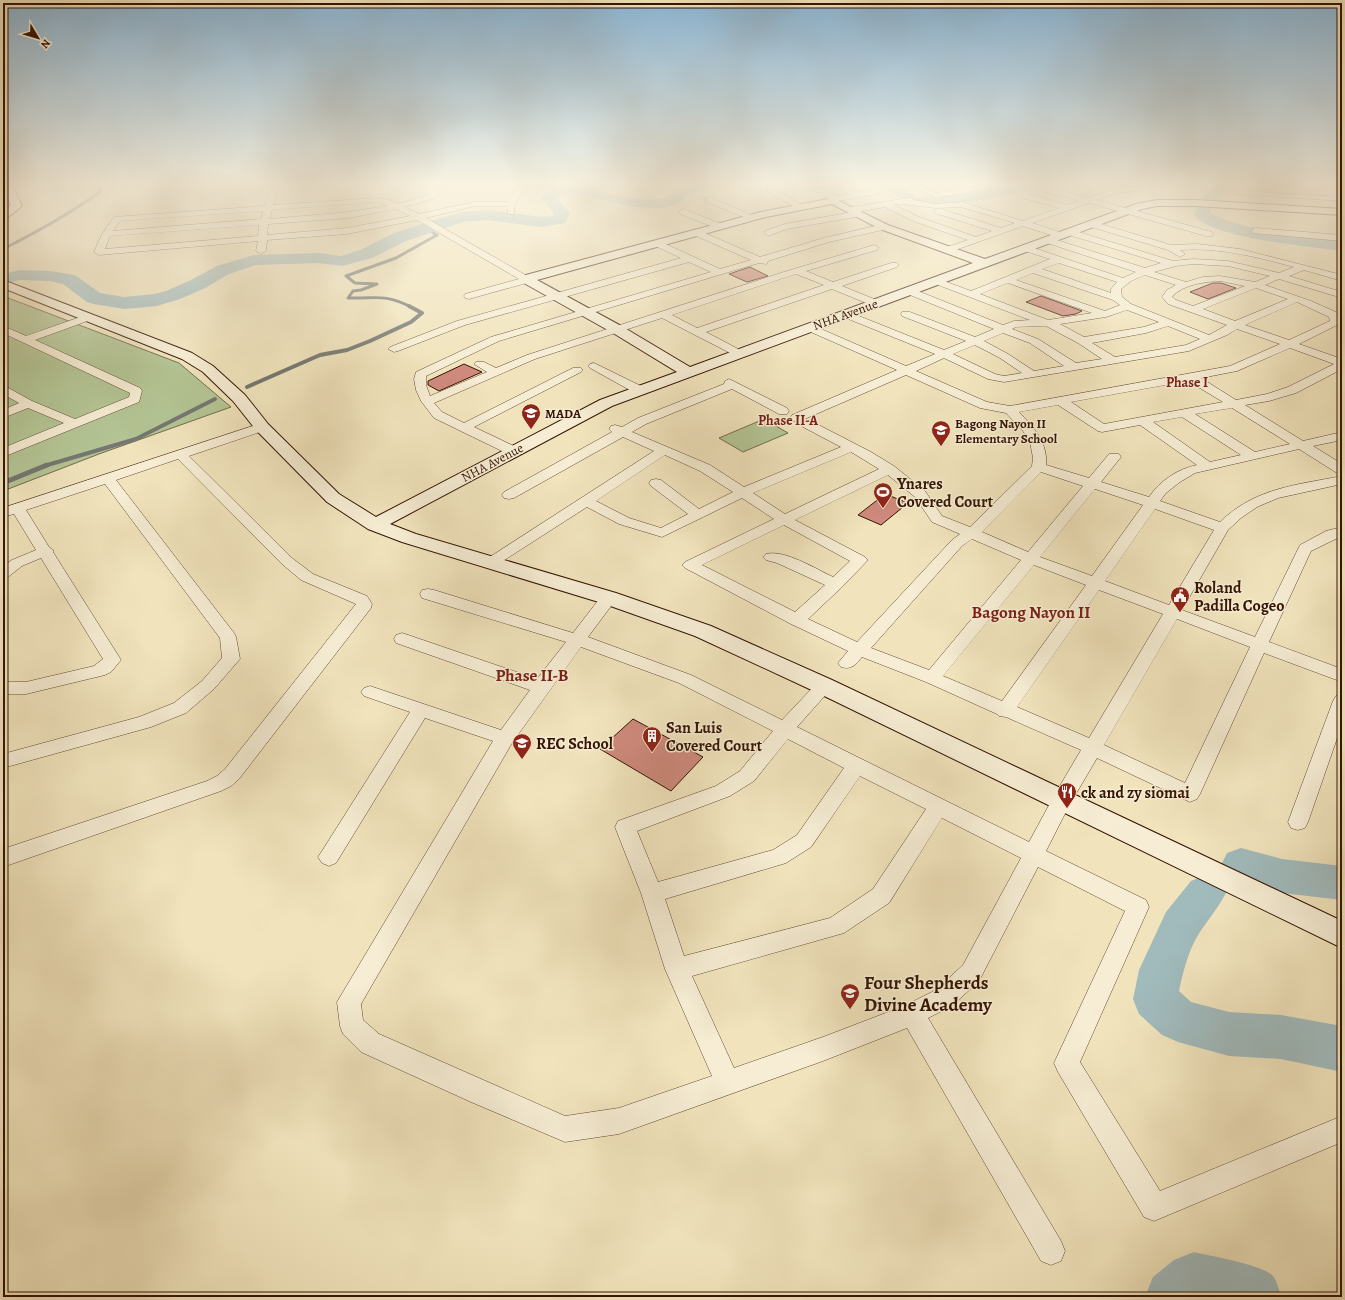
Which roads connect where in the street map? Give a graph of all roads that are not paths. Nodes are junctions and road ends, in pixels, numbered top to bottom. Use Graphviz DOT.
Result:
graph roads {
  1 [pos="101,246"];
  2 [pos="202,246"];
  3 [pos="262,246"];
  4 [pos="466,246"];
  5 [pos="647,246"];
  6 [pos="662,246"];
  7 [pos="729,246"];
  8 [pos="807,246"];
  9 [pos="935,246"];
  10 [pos="960,246"];
  11 [pos="1031,246"];
  12 [pos="1065,246"];
  13 [pos="1109,246"];
  14 [pos="1163,246"];
  15 [pos="1200,247"];
  16 [pos="874,248"];
  17 [pos="1025,248"];
  18 [pos="1171,248"];
  19 [pos="947,250"];
  20 [pos="261,251"];
  21 [pos="688,258"];
  22 [pos="760,259"];
  23 [pos="1059,260"];
  24 [pos="1190,261"];
  25 [pos="984,263"];
  26 [pos="1170,263"];
  27 [pos="894,265"];
  28 [pos="1304,267"];
  29 [pos="1034,270"];
  30 [pos="1146,271"];
  31 [pos="719,272"];
  32 [pos="792,272"];
  33 [pos="1279,276"];
  34 [pos="1342,278"];
  35 [pos="526,280"];
  36 [pos="1008,280"];
  37 [pos="936,281"];
  38 [pos="1122,281"];
  39 [pos="3,284"];
  40 [pos="1186,285"];
  41 [pos="834,286"];
  42 [pos="1255,286"];
  43 [pos="909,291"];
  44 [pos="1043,293"];
  45 [pos="972,294"];
  46 [pos="469,296"];
  47 [pos="556,296"];
  48 [pos="1342,296"];
  49 [pos="1117,298"];
  50 [pos="1297,299"];
  51 [pos="875,303"];
  52 [pos="1127,306"];
  53 [pos="1006,307"];
  54 [pos="1192,310"];
  55 [pos="586,313"];
  56 [pos="664,314"];
  57 [pos="845,314"];
  58 [pos="906,314"];
  59 [pos="1106,314"];
  60 [pos="86,318"];
  61 [pos="1047,323"];
  62 [pos="1167,323"];
  63 [pos="1235,325"];
  64 [pos="808,327"];
  65 [pos="3,329"];
  66 [pos="1002,329"];
  67 [pos="618,330"];
  68 [pos="696,332"];
  69 [pos="27,339"];
  70 [pos="1210,339"];
  71 [pos="974,340"];
  72 [pos="1082,341"];
  73 [pos="1288,344"];
  74 [pos="394,349"];
  75 [pos="738,353"];
  76 [pos="944,354"];
  77 [pos="1113,361"];
  78 [pos="1342,363"];
  79 [pos="480,364"];
  80 [pos="594,366"];
  81 [pos="1074,368"];
  82 [pos="577,370"];
  83 [pos="906,371"];
  84 [pos="496,372"];
  85 [pos="688,372"];
  86 [pos="1033,375"];
  87 [pos="1192,378"];
  88 [pos="3,389"];
  89 [pos="639,390"];
  90 [pos="428,401"];
  91 [pos="1061,401"];
  92 [pos="1234,403"];
  93 [pos="28,404"];
  94 [pos="1010,410"];
  95 [pos="783,411"];
  96 [pos="1184,412"];
  97 [pos="3,414"];
  98 [pos="1142,420"];
  99 [pos="74,423"];
  100 [pos="262,427"];
  101 [pos="463,428"];
  102 [pos="619,430"];
  103 [pos="1342,436"];
  104 [pos="1301,444"];
  105 [pos="850,448"];
  106 [pos="664,450"];
  107 [pos="513,451"];
  108 [pos="3,452"];
  109 [pos="180,454"];
  110 [pos="1251,455"];
  111 [pos="1114,456"];
  112 [pos="1207,466"];
  113 [pos="1039,467"];
  114 [pos="889,469"];
  115 [pos="1342,470"];
  116 [pos="108,478"];
  117 [pos="1342,480"];
  118 [pos="656,483"];
  119 [pos="1093,483"];
  120 [pos="742,494"];
  121 [pos="509,495"];
  122 [pos="586,501"];
  123 [pos="1152,503"];
  124 [pos="10,510"];
  125 [pos="698,515"];
  126 [pos="783,519"];
  127 [pos="375,525"];
  128 [pos="1222,528"];
  129 [pos="1342,531"];
  130 [pos="970,534"];
  131 [pos="46,551"];
  132 [pos="771,556"];
  133 [pos="1030,558"];
  134 [pos="490,563"];
  135 [pos="3,574"];
  136 [pos="1096,583"];
  137 [pos="836,584"];
  138 [pos="428,594"];
  139 [pos="609,598"];
  140 [pos="1172,612"];
  141 [pos="797,620"];
  142 [pos="402,639"];
  143 [pos="578,640"];
  144 [pos="1260,645"];
  145 [pos="860,650"];
  146 [pos="846,663"];
  147 [pos="1342,676"];
  148 [pos="932,678"];
  149 [pos="824,686"];
  150 [pos="541,687"];
  151 [pos="3,688"];
  152 [pos="370,692"];
  153 [pos="1342,701"];
  154 [pos="421,709"];
  155 [pos="1006,711"];
  156 [pos="785,729"];
  157 [pos="505,738"];
  158 [pos="1094,748"];
  159 [pos="3,762"];
  160 [pos="857,765"];
  161 [pos="1062,800"];
  162 [pos="939,806"];
  163 [pos="1298,822"];
  164 [pos="1034,854"];
  165 [pos="329,857"];
  166 [pos="3,858"];
  167 [pos="652,893"];
  168 [pos="1342,935"];
  169 [pos="677,969"];
  170 [pos="912,1014"];
  171 [pos="728,1083"];
  172 [pos="1342,1129"];
  173 [pos="1051,1251"];
  1 -- 2 [label="street"];
  3 -- 20 [label="street"];
  4 -- 35 [label="street"];
  5 -- 35 [label="street"];
  6 -- 21 [label="street"];
  7 -- 22 [label="street"];
  8 -- 22 [label="street"];
  9 -- 19 [label="street"];
  10 -- 19 [label="street"];
  11 -- 17 [label="street, NHA Avenue"];
  12 -- 30 [label="street"];
  13 -- 26 [label="street"];
  14 -- 18 [label="street"];
  15 -- 18 [label="street"];
  15 -- 28 [label="street"];
  16 -- 32 [label="street"];
  17 -- 23 [label="street"];
  17 -- 25 [label="street, NHA Avenue"];
  18 -- 24 [label="street"];
  19 -- 25 [label="street"];
  21 -- 31 [label="street"];
  21 -- 47 [label="street"];
  22 -- 31 [label="street"];
  22 -- 32 [label="street"];
  23 -- 29 [label="street"];
  23 -- 38 [label="street"];
  24 -- 26 [label="street"];
  24 -- 33 [label="street"];
  25 -- 37 [label="street, NHA Avenue"];
  26 -- 30 [label="street"];
  27 -- 41 [label="street"];
  28 -- 33 [label="street"];
  28 -- 34 [label="street"];
  29 -- 36 [label="street"];
  29 -- 49 [label="street"];
  30 -- 38 [label="street"];
  30 -- 40 [label="street"];
  31 -- 55 [label="street"];
  32 -- 41 [label="street"];
  32 -- 56 [label="street"];
  33 -- 42 [label="street"];
  33 -- 48 [label="street"];
  35 -- 46 [label="street"];
  35 -- 47 [label="street"];
  36 -- 44 [label="street"];
  36 -- 45 [label="street"];
  37 -- 43 [label="street, NHA Avenue"];
  37 -- 45 [label="street"];
  38 -- 49 [label="street"];
  39 -- 60 [label="street"];
  40 -- 42 [label="street"];
  40 -- 54 [label="street"];
  41 -- 51 [label="street"];
  41 -- 68 [label="street"];
  42 -- 50 [label="street"];
  42 -- 54 [label="street"];
  43 -- 51 [label="street, NHA Avenue"];
  43 -- 66 [label="street"];
  44 -- 53 [label="street"];
  44 -- 59 [label="street"];
  45 -- 53 [label="street"];
  47 -- 55 [label="street"];
  47 -- 74 [label="street"];
  49 -- 52 [label="street"];
  50 -- 63 [label="street"];
  50 -- 73 [label="street"];
  51 -- 57 [label="street, NHA Avenue"];
  52 -- 59 [label="street"];
  52 -- 62 [label="street"];
  53 -- 61 [label="street"];
  54 -- 63 [label="street"];
  55 -- 67 [label="street"];
  55 -- 90 [label="street"];
  56 -- 67 [label="street"];
  56 -- 68 [label="street"];
  57 -- 64 [label="street, NHA Avenue"];
  57 -- 76 [label="street"];
  58 -- 71 [label="street"];
  59 -- 61 [label="street"];
  60 -- 69 [label="street"];
  60 -- 100 [label="street"];
  61 -- 66 [label="street"];
  61 -- 72 [label="street"];
  62 -- 70 [label="street"];
  62 -- 72 [label="street"];
  63 -- 70 [label="street"];
  63 -- 73 [label="street"];
  64 -- 75 [label="street, NHA Avenue"];
  64 -- 83 [label="street"];
  65 -- 69 [label="street"];
  66 -- 71 [label="street"];
  66 -- 81 [label="street"];
  67 -- 84 [label="street"];
  67 -- 85 [label="street"];
  68 -- 75 [label="street"];
  69 -- 99 [label="street"];
  70 -- 77 [label="street"];
  71 -- 76 [label="street"];
  71 -- 86 [label="street"];
  72 -- 77 [label="street"];
  73 -- 78 [label="street"];
  73 -- 87 [label="street"];
  75 -- 85 [label="street, NHA Avenue"];
  76 -- 83 [label="street"];
  76 -- 86 [label="street"];
  77 -- 81 [label="street"];
  78 -- 92 [label="street"];
  79 -- 84 [label="street"];
  80 -- 89 [label="street"];
  81 -- 86 [label="street"];
  82 -- 101 [label="street"];
  83 -- 94 [label="street"];
  83 -- 105 [label="street"];
  84 -- 90 [label="street"];
  85 -- 89 [label="street, NHA Avenue"];
  87 -- 91 [label="street"];
  87 -- 92 [label="street"];
  88 -- 93 [label="street"];
  89 -- 107 [label="street, NHA Avenue"];
  90 -- 101 [label="street"];
  91 -- 94 [label="street"];
  91 -- 98 [label="street"];
  92 -- 96 [label="street"];
  92 -- 104 [label="street"];
  93 -- 97 [label="street"];
  93 -- 99 [label="street"];
  94 -- 113 [label="street"];
  95 -- 102 [label="street"];
  96 -- 98 [label="street"];
  96 -- 110 [label="street"];
  98 -- 112 [label="street"];
  99 -- 108 [label="street"];
  100 -- 109 [label="street"];
  100 -- 127 [label="street"];
  101 -- 107 [label="street"];
  102 -- 106 [label="street"];
  102 -- 121 [label="street"];
  103 -- 104 [label="street"];
  104 -- 110 [label="street"];
  104 -- 115 [label="street"];
  105 -- 114 [label="street"];
  105 -- 120 [label="street"];
  106 -- 120 [label="street"];
  106 -- 122 [label="street"];
  107 -- 127 [label="street, NHA Avenue"];
  109 -- 116 [label="street"];
  109 -- 166 [label="street"];
  110 -- 112 [label="street"];
  111 -- 119 [label="street"];
  112 -- 123 [label="street"];
  113 -- 119 [label="street"];
  113 -- 130 [label="street"];
  114 -- 126 [label="street"];
  114 -- 130 [label="street"];
  116 -- 124 [label="street"];
  116 -- 159 [label="street"];
  117 -- 128 [label="street"];
  118 -- 125 [label="street"];
  119 -- 123 [label="street"];
  119 -- 133 [label="street"];
  120 -- 125 [label="street"];
  120 -- 126 [label="street"];
  122 -- 125 [label="street"];
  122 -- 134 [label="street"];
  123 -- 128 [label="street"];
  123 -- 136 [label="street"];
  124 -- 131 [label="street"];
  126 -- 137 [label="street"];
  126 -- 141 [label="street"];
  127 -- 134 [label="street"];
  128 -- 140 [label="street"];
  129 -- 144 [label="street"];
  130 -- 133 [label="street"];
  130 -- 145 [label="street"];
  131 -- 135 [label="street"];
  131 -- 151 [label="street"];
  132 -- 137 [label="street"];
  133 -- 136 [label="street"];
  133 -- 148 [label="street"];
  134 -- 139 [label="street"];
  136 -- 140 [label="street"];
  136 -- 155 [label="street"];
  137 -- 141 [label="street"];
  138 -- 143 [label="street"];
  139 -- 143 [label="street"];
  139 -- 149 [label="street"];
  140 -- 144 [label="street"];
  140 -- 158 [label="street"];
  141 -- 145 [label="street"];
  142 -- 150 [label="street"];
  143 -- 150 [label="street"];
  143 -- 156 [label="street"];
  144 -- 147 [label="street"];
  144 -- 158 [label="street"];
  145 -- 146 [label="street"];
  145 -- 148 [label="street"];
  148 -- 155 [label="street"];
  149 -- 156 [label="street"];
  149 -- 161 [label="street"];
  150 -- 157 [label="street"];
  152 -- 154 [label="street"];
  153 -- 163 [label="street"];
  154 -- 157 [label="street"];
  154 -- 165 [label="street"];
  155 -- 158 [label="street"];
  156 -- 160 [label="street"];
  156 -- 167 [label="street"];
  157 -- 171 [label="street"];
  158 -- 161 [label="street"];
  160 -- 162 [label="street"];
  160 -- 167 [label="street"];
  161 -- 164 [label="street"];
  161 -- 168 [label="street"];
  162 -- 164 [label="street"];
  162 -- 169 [label="street"];
  164 -- 170 [label="street"];
  164 -- 172 [label="street"];
  167 -- 169 [label="street"];
  169 -- 171 [label="street"];
  170 -- 171 [label="street"];
  170 -- 173 [label="street"];
}
